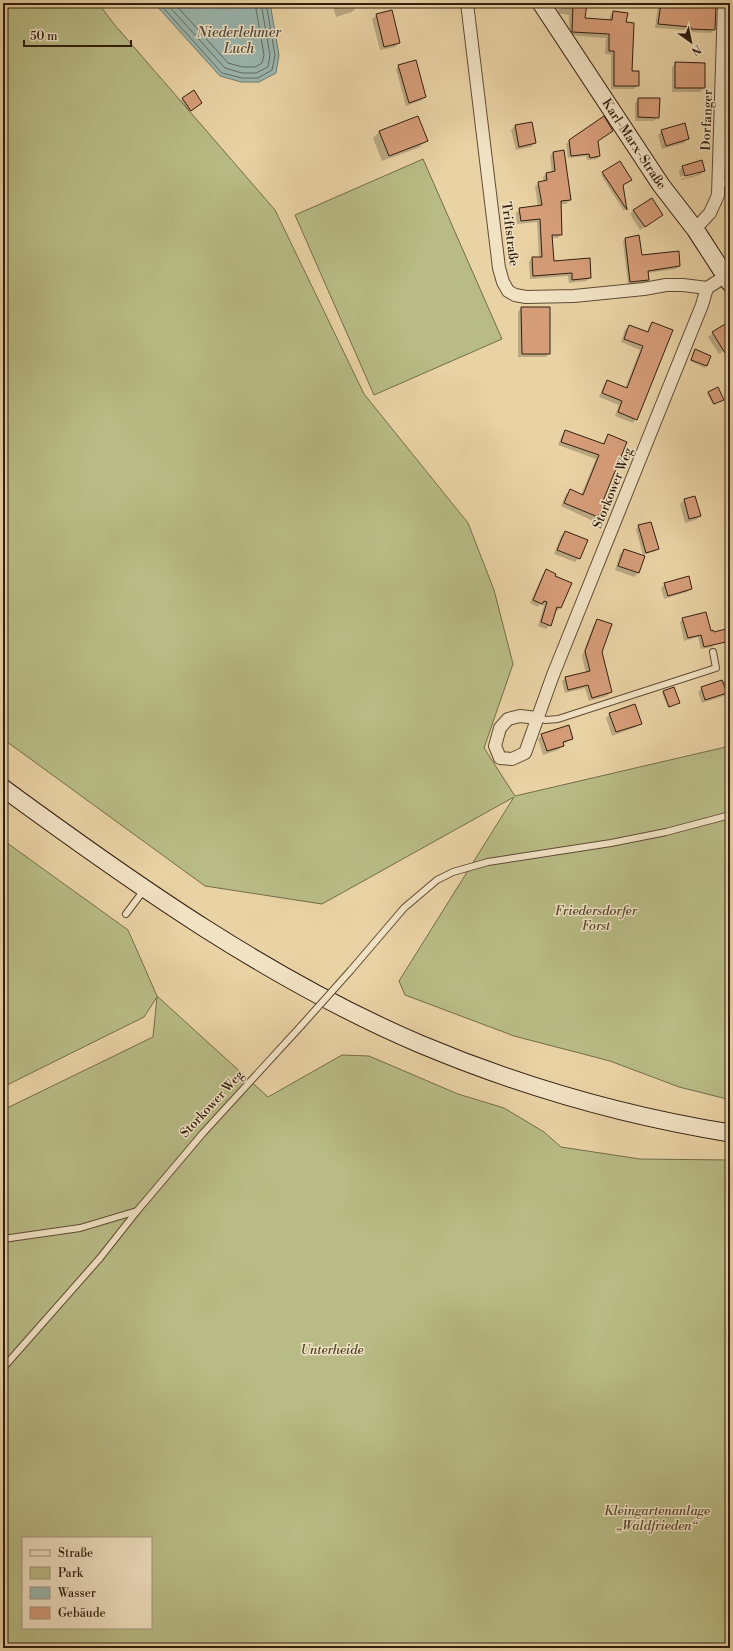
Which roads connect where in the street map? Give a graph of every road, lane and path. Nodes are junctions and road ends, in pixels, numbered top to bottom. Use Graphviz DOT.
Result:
graph roads {
  1 [pos="467,3"];
  2 [pos="541,3"];
  3 [pos="724,3"];
  4 [pos="725,183"];
  5 [pos="695,229"];
  6 [pos="728,280"];
  7 [pos="707,288"];
  8 [pos="713,652"];
  9 [pos="537,718"];
  10 [pos="3,788"];
  11 [pos="730,815"];
  12 [pos="145,889"];
  13 [pos="126,914"];
  14 [pos="730,1133"];
  15 [pos="137,1211"];
  16 [pos="3,1239"];
  17 [pos="3,1368"];
  1 -- 7 [label="street, Triftstraße"];
  2 -- 5 [label="main road, Karl-Marx-Straße"];
  3 -- 4 [label="street, Dorfanger"];
  4 -- 5 [label="street, Dorfanger"];
  5 -- 6 [label="main road, Karl-Marx-Straße"];
  6 -- 7 [label="street"];
  7 -- 9 [label="street, Storkower Weg"];
  8 -- 9 [label="lane"];
  10 -- 12 [label="main road"];
  11 -- 15 [label="lane, Storkower Weg, bridge"];
  12 -- 13 [label="lane"];
  12 -- 14 [label="main road"];
  15 -- 16 [label="lane"];
  15 -- 17 [label="lane, Storkower Weg"];
}
